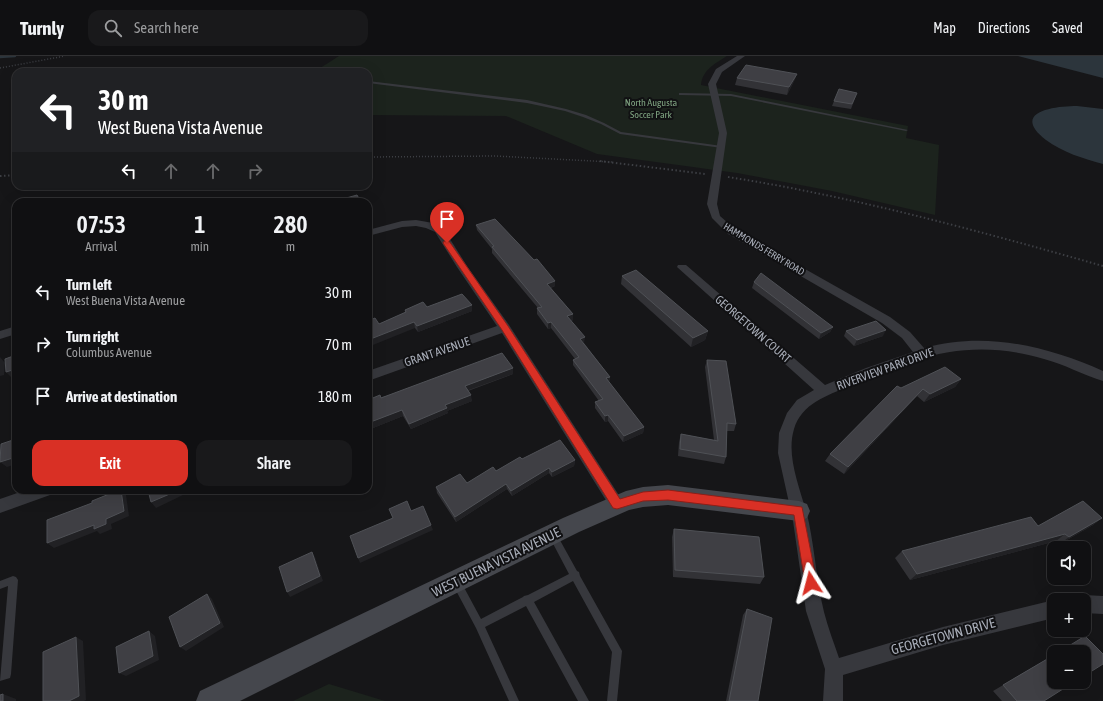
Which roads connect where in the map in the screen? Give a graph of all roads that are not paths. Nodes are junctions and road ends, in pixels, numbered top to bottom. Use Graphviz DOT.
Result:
graph roads {
  1 [pos="742,56"];
  2 [pos="372,82"];
  3 [pos="680,94"];
  4 [pos="713,95"];
  5 [pos="906,130"];
  6 [pos="722,147"];
  7 [pos="372,233"];
  8 [pos="682,267"];
  9 [pos="505,328"];
  10 [pos="12,331"];
  11 [pos="0,335"];
  12 [pos="921,353"];
  13 [pos="372,375"];
  14 [pos="1103,376"];
  15 [pos="824,392"];
  16 [pos="34,494"];
  17 [pos="617,505"];
  18 [pos="0,506"];
  19 [pos="799,511"];
  20 [pos="552,535"];
  21 [pos="576,575"];
  22 [pos="456,581"];
  23 [pos="0,585"];
  24 [pos="527,599"];
  25 [pos="1091,604"];
  26 [pos="1103,604"];
  27 [pos="1047,610"];
  28 [pos="479,625"];
  29 [pos="834,669"];
  30 [pos="0,676"];
  31 [pos="210,701"];
  32 [pos="514,701"];
  33 [pos="584,701"];
  34 [pos="612,701"];
  35 [pos="833,701"];
  1 -- 4 [label="street, HAMMONDS FERRY ROAD"];
  2 -- 6 [label="lane"];
  3 -- 4 [label="lane"];
  4 -- 5 [label="lane"];
  4 -- 6 [label="street, HAMMONDS FERRY ROAD"];
  6 -- 12 [label="street, HAMMONDS FERRY ROAD"];
  7 -- 9 [label="street"];
  8 -- 15 [label="street, GEORGETOWN COURT"];
  9 -- 13 [label="street, GRANT AVENUE"];
  9 -- 17 [label="street"];
  10 -- 11 [label="street"];
  12 -- 14 [label="street, RIVERVIEW PARK DRIVE"];
  12 -- 15 [label="street, RIVERVIEW PARK DRIVE"];
  15 -- 19 [label="street, RIVERVIEW PARK DRIVE"];
  16 -- 18 [label="street"];
  17 -- 19 [label="street, WEST BUENA VISTA AVENUE"];
  17 -- 20 [label="street, WEST BUENA VISTA AVENUE"];
  19 -- 29 [label="street"];
  20 -- 21 [label="lane"];
  20 -- 22 [label="street, WEST BUENA VISTA AVENUE"];
  21 -- 24 [label="lane"];
  21 -- 34 [label="lane"];
  22 -- 28 [label="lane"];
  22 -- 31 [label="street, WEST BUENA VISTA AVENUE"];
  23 -- 30 [label="lane"];
  24 -- 28 [label="lane"];
  24 -- 33 [label="lane"];
  25 -- 26 [label="street"];
  27 -- 29 [label="street, GEORGETOWN DRIVE"];
  28 -- 32 [label="lane"];
  29 -- 35 [label="street"];
}
